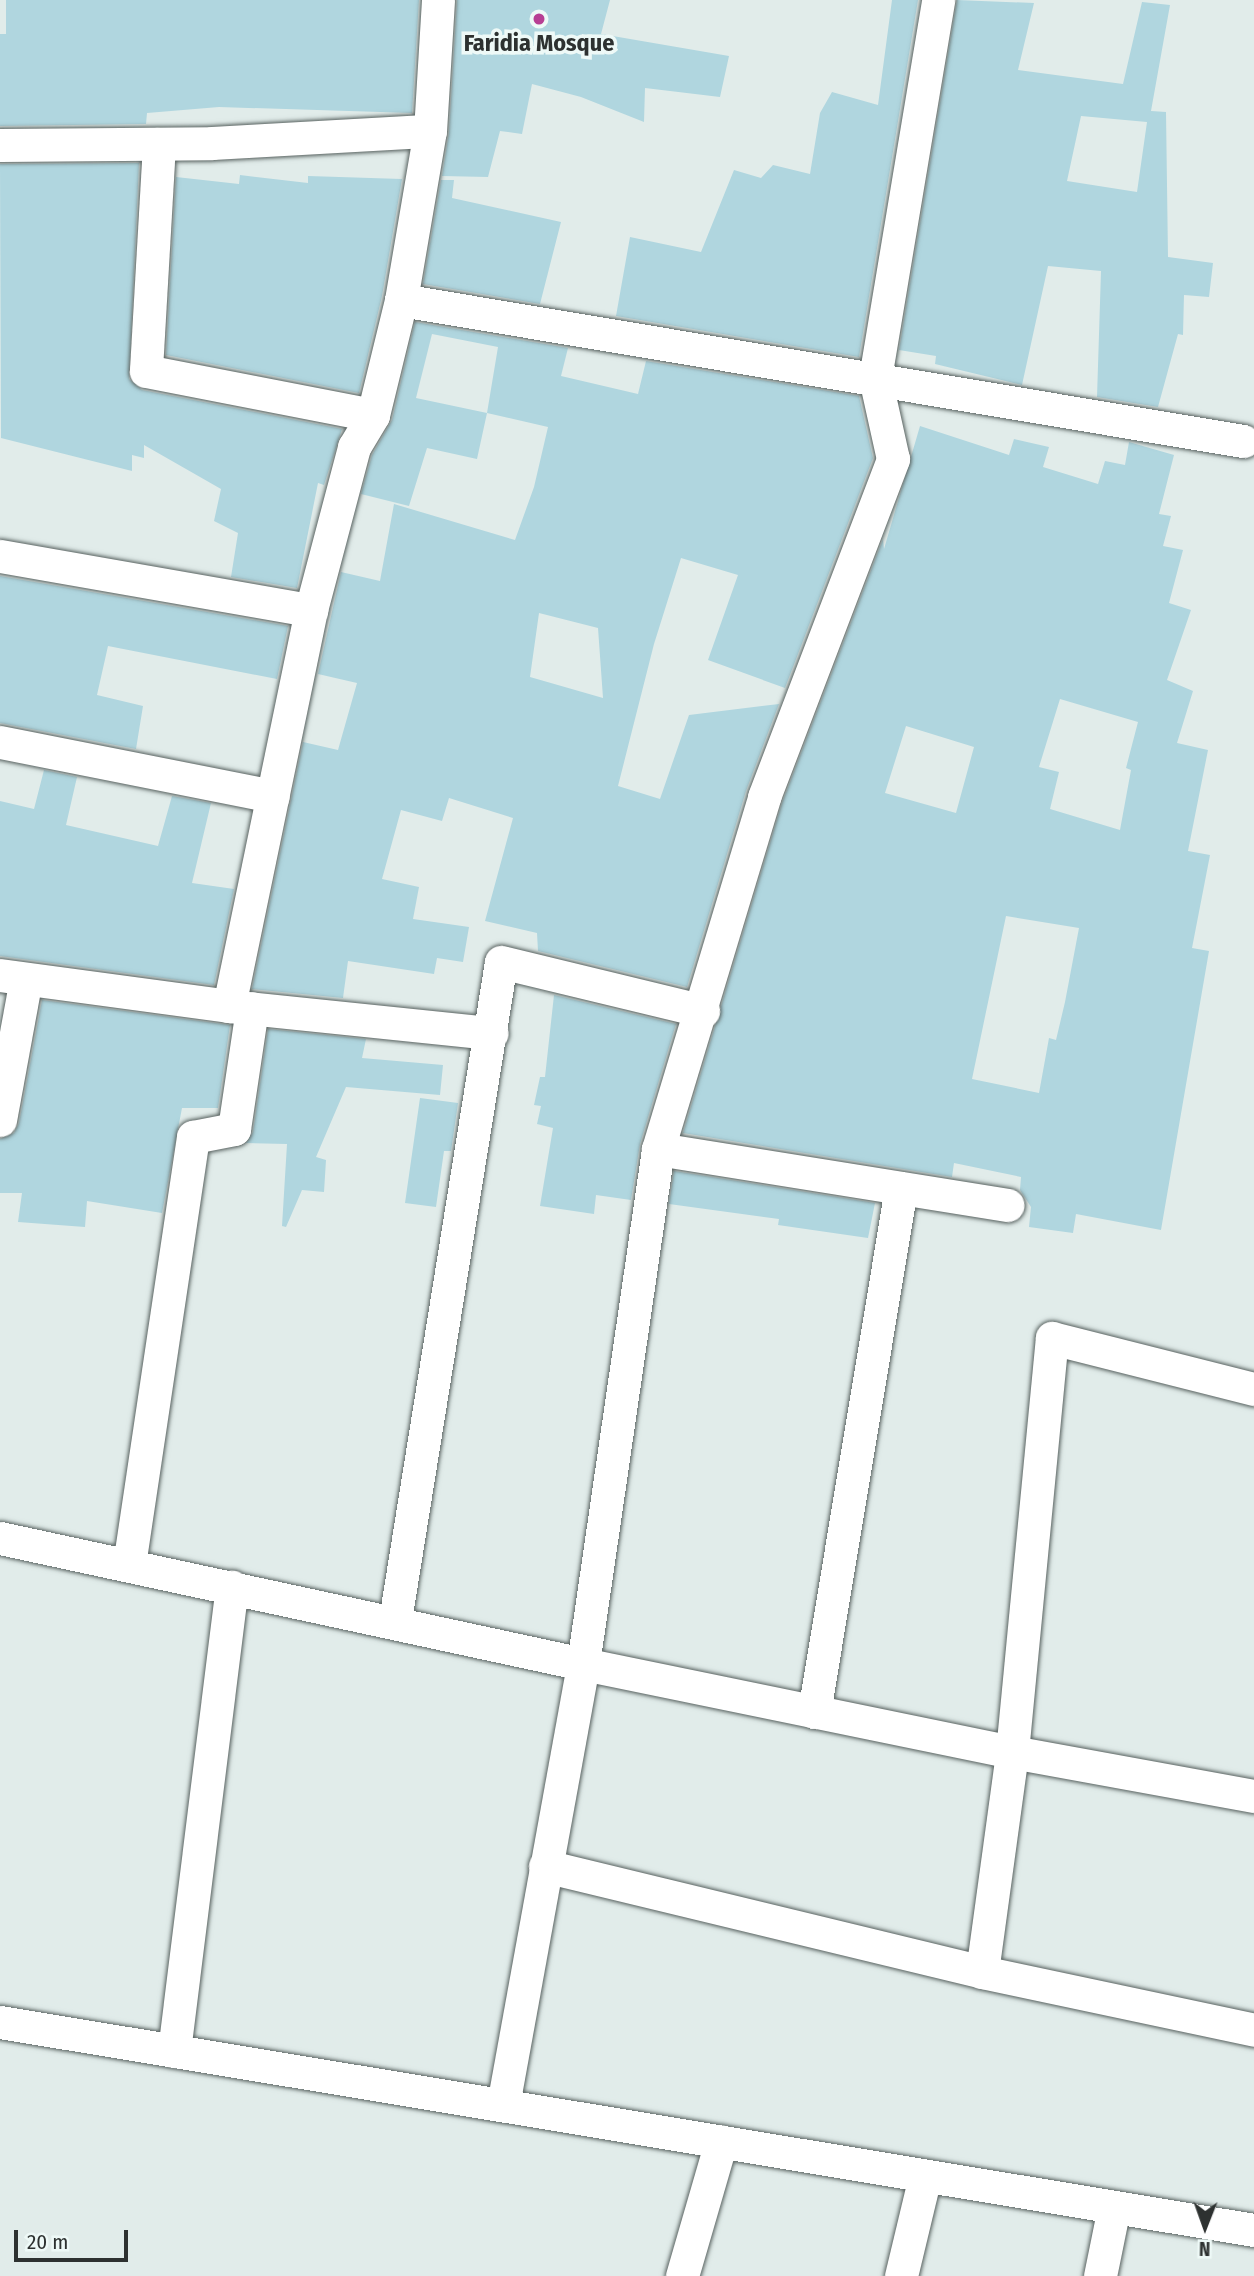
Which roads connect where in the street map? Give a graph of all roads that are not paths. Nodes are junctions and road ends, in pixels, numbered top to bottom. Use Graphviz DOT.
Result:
graph roads {
  1 [pos="438,0"];
  2 [pos="938,0"];
  3 [pos="430,131"];
  4 [pos="159,144"];
  5 [pos="0,145"];
  6 [pos="401,300"];
  7 [pos="875,378"];
  8 [pos="373,415"];
  9 [pos="1242,441"];
  10 [pos="0,556"];
  11 [pos="312,610"];
  12 [pos="0,742"];
  13 [pos="273,796"];
  14 [pos="13,977"];
  15 [pos="240,1007"];
  16 [pos="703,1011"];
  17 [pos="492,1033"];
  18 [pos="0,1120"];
  19 [pos="659,1149"];
  20 [pos="901,1188"];
  21 [pos="1008,1205"];
  22 [pos="1254,1389"];
  23 [pos="0,1538"];
  24 [pos="129,1565"];
  25 [pos="232,1587"];
  26 [pos="395,1620"];
  27 [pos="583,1664"];
  28 [pos="814,1712"];
  29 [pos="1012,1752"];
  30 [pos="1254,1796"];
  31 [pos="545,1866"];
  32 [pos="982,1972"];
  33 [pos="0,2022"];
  34 [pos="1254,2030"];
  35 [pos="174,2051"];
  36 [pos="503,2105"];
  37 [pos="721,2142"];
  38 [pos="925,2176"];
  39 [pos="1114,2207"];
  40 [pos="1254,2230"];
  41 [pos="682,2276"];
  42 [pos="901,2276"];
  43 [pos="1100,2276"];
  1 -- 3 [label="street"];
  2 -- 7 [label="street"];
  3 -- 4 [label="street"];
  3 -- 6 [label="street"];
  4 -- 5 [label="street"];
  4 -- 8 [label="street"];
  6 -- 7 [label="street"];
  6 -- 8 [label="street"];
  7 -- 9 [label="street"];
  7 -- 16 [label="street"];
  8 -- 11 [label="street"];
  10 -- 11 [label="street"];
  11 -- 13 [label="street"];
  12 -- 13 [label="street"];
  13 -- 15 [label="street"];
  14 -- 15 [label="street"];
  14 -- 18 [label="street"];
  15 -- 17 [label="street"];
  15 -- 24 [label="street"];
  16 -- 17 [label="street"];
  16 -- 19 [label="street"];
  17 -- 26 [label="street"];
  19 -- 20 [label="street"];
  19 -- 27 [label="street"];
  20 -- 21 [label="street"];
  20 -- 28 [label="street"];
  22 -- 29 [label="street"];
  23 -- 24 [label="street"];
  24 -- 25 [label="street"];
  25 -- 26 [label="street"];
  25 -- 35 [label="street"];
  26 -- 27 [label="street"];
  27 -- 28 [label="street"];
  27 -- 31 [label="street"];
  28 -- 29 [label="street"];
  29 -- 30 [label="street"];
  29 -- 32 [label="street"];
  31 -- 32 [label="street"];
  31 -- 36 [label="street"];
  32 -- 34 [label="street"];
  33 -- 35 [label="street"];
  35 -- 36 [label="street"];
  36 -- 37 [label="street"];
  37 -- 38 [label="street"];
  37 -- 41 [label="street"];
  38 -- 39 [label="street"];
  38 -- 42 [label="street"];
  39 -- 40 [label="street"];
  39 -- 43 [label="street"];
}
